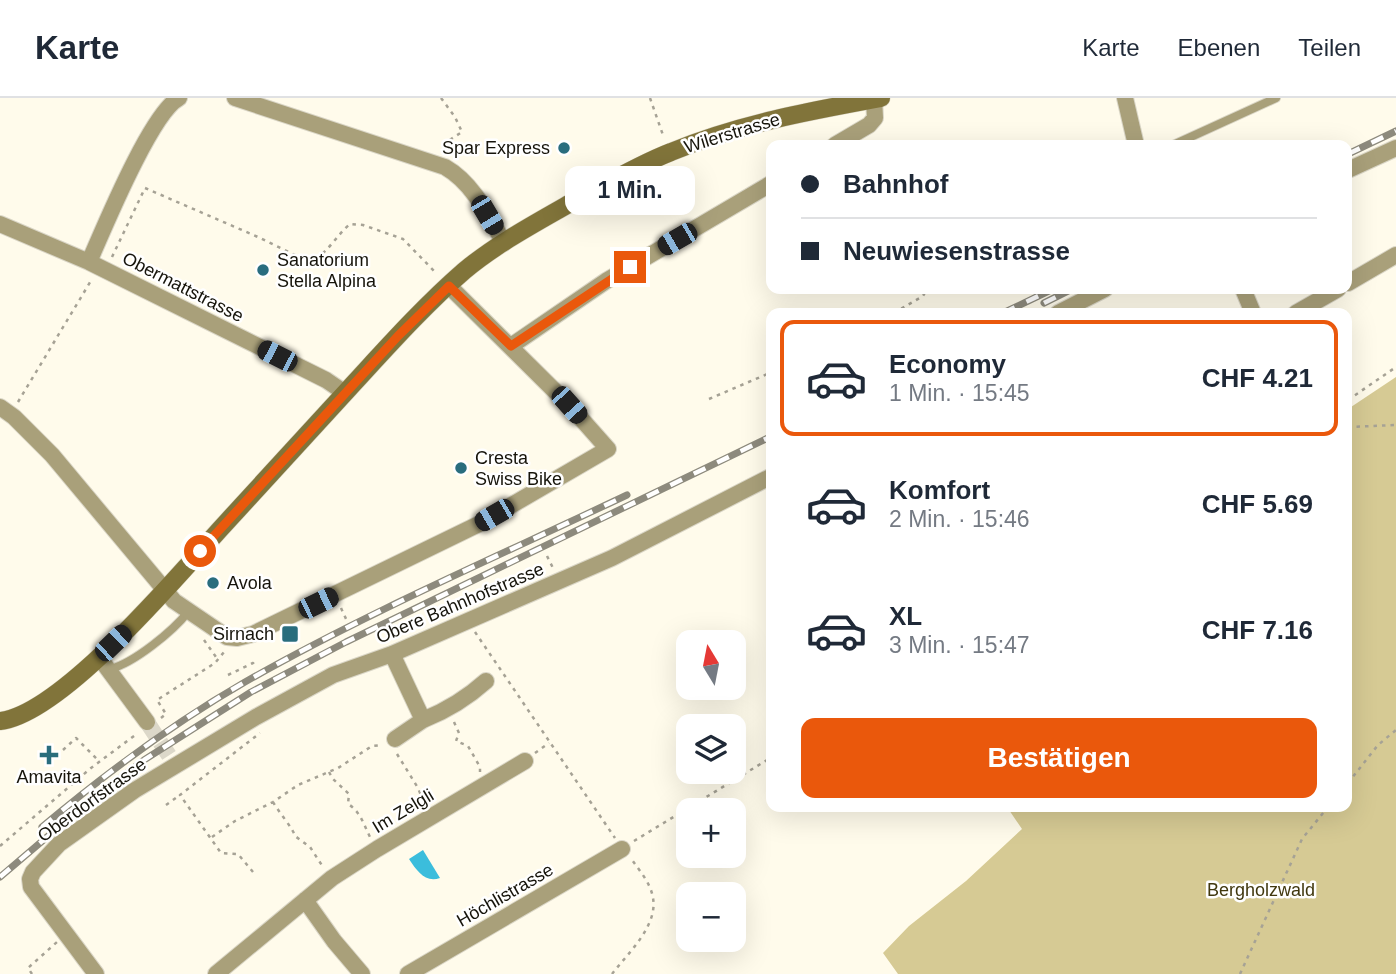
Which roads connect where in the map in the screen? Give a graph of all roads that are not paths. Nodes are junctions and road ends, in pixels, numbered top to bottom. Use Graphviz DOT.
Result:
graph roads {
  1 [pos="179,98"];
  2 [pos="234,98"];
  3 [pos="1125,98"];
  4 [pos="1276,98"];
  5 [pos="877,99"];
  6 [pos="844,140"];
  7 [pos="1135,140"];
  8 [pos="1184,140"];
  9 [pos="1396,148"];
  10 [pos="1352,168"];
  11 [pos="766,187"];
  12 [pos="0,224"];
  13 [pos="504,243"];
  14 [pos="1396,255"];
  15 [pos="98,266"];
  16 [pos="1352,281"];
  17 [pos="449,286"];
  18 [pos="1095,294"];
  19 [pos="1329,294"];
  20 [pos="1069,308"];
  21 [pos="1305,308"];
  22 [pos="511,346"];
  23 [pos="345,393"];
  24 [pos="5,411"];
  25 [pos="766,479"];
  26 [pos="164,590"];
  27 [pos="199,619"];
  28 [pos="392,654"];
  29 [pos="105,663"];
  30 [pos="486,681"];
  31 [pos="423,720"];
  32 [pos="0,721"];
  33 [pos="148,725"];
  34 [pos="393,741"];
  35 [pos="172,761"];
  36 [pos="525,761"];
  37 [pos="625,852"];
  38 [pos="305,900"];
  39 [pos="96,974"];
  40 [pos="216,974"];
  41 [pos="362,974"];
  42 [pos="408,974"];
  1 -- 15 [label="street"];
  2 -- 13 [label="street"];
  3 -- 7 [label="street"];
  4 -- 8 [label="lane"];
  5 -- 6 [label="street"];
  5 -- 13 [label="main road, Wilerstrasse"];
  9 -- 10 [label="street"];
  11 -- 22 [label="street"];
  12 -- 15 [label="street, Obermattstrasse"];
  13 -- 17 [label="main road, Wilerstrasse"];
  14 -- 16 [label="street"];
  15 -- 23 [label="street, Obermattstrasse"];
  17 -- 22 [label="street"];
  17 -- 23 [label="main road, Wilerstrasse"];
  18 -- 20 [label="street"];
  19 -- 21 [label="street"];
  22 -- 27 [label="street"];
  23 -- 26 [label="main road, Wilerstrasse"];
  24 -- 26 [label="street"];
  25 -- 28 [label="street, Obere Bahnhofstrasse"];
  26 -- 27 [label="street"];
  26 -- 29 [label="main road, Wilerstrasse"];
  27 -- 29 [label="lane"];
  28 -- 31 [label="street"];
  28 -- 35 [label="street, Obere Bahnhofstrasse"];
  29 -- 32 [label="main road"];
  29 -- 33 [label="street"];
  30 -- 31 [label="street"];
  31 -- 34 [label="street"];
  35 -- 39 [label="street, Oberdorfstrasse"];
  36 -- 38 [label="street, Im Zelgli"];
  37 -- 42 [label="street, Höchlistrasse"];
  38 -- 40 [label="street, Im Zelgli"];
  38 -- 41 [label="street"];
}
